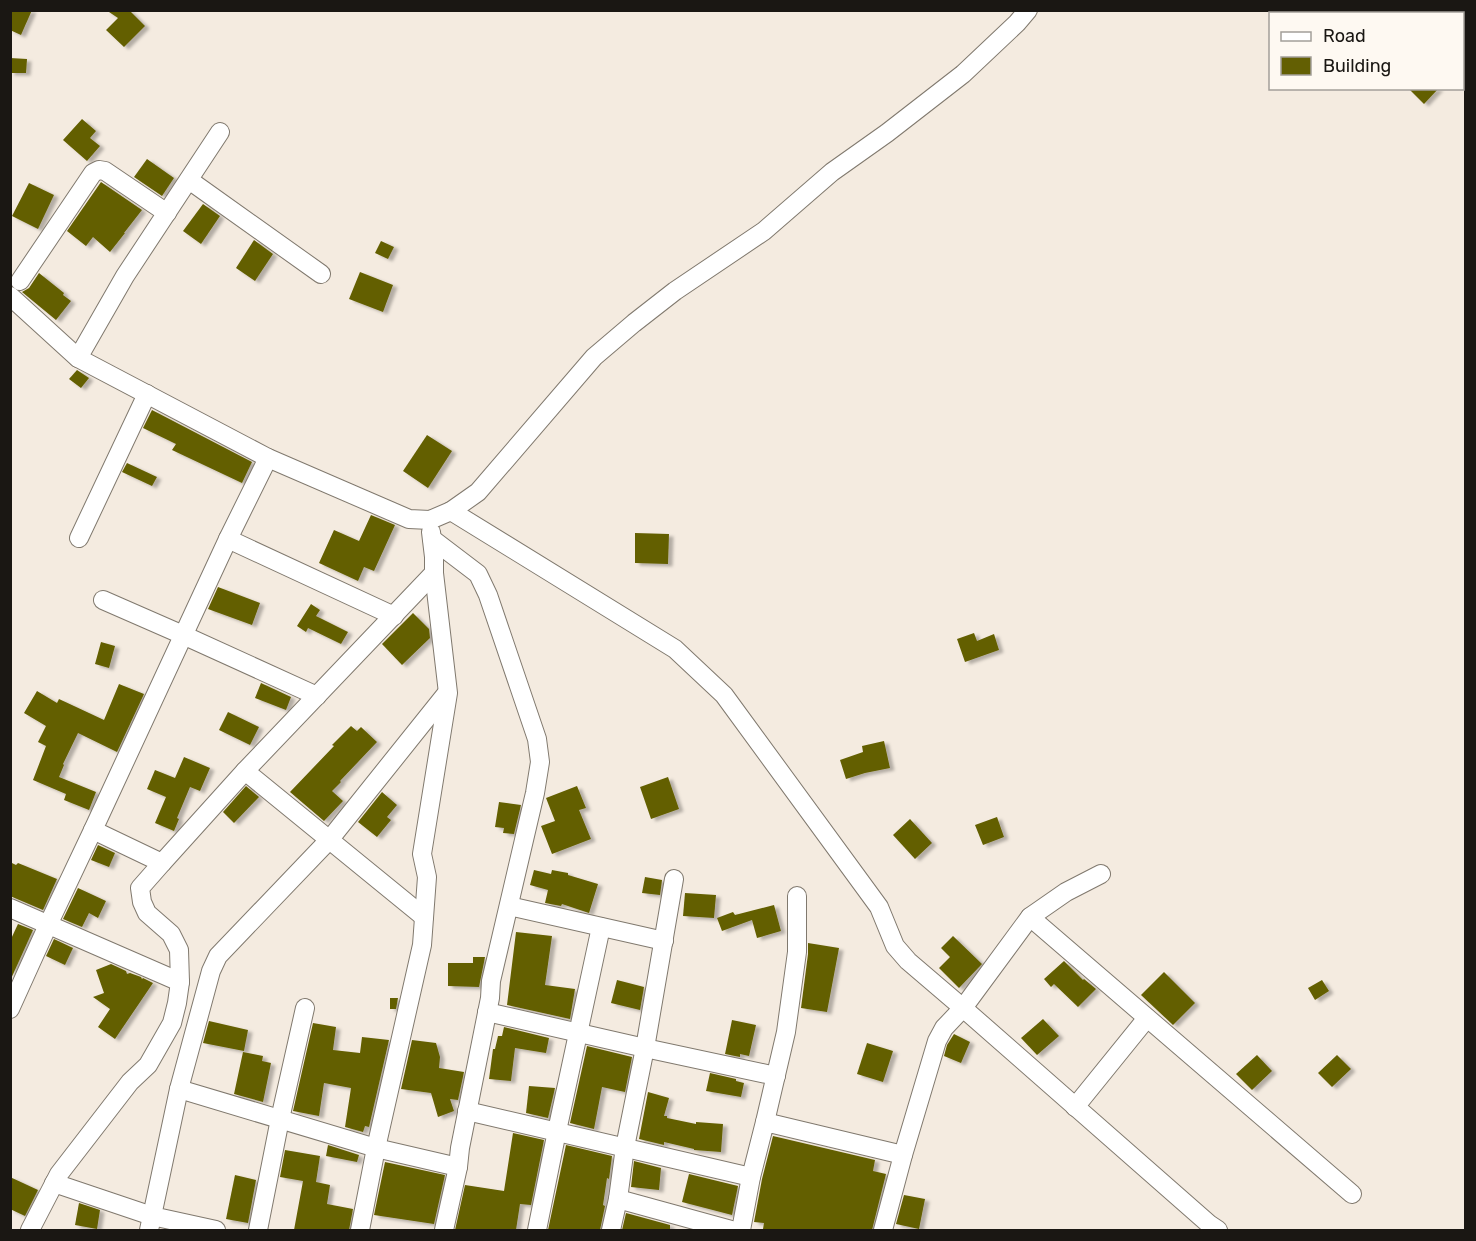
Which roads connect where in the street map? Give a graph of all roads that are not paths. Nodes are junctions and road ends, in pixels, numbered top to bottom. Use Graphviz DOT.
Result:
graph roads {
  1 [pos="1028,10"];
  2 [pos="220,132"];
  3 [pos="189,180"];
  4 [pos="167,213"];
  5 [pos="321,274"];
  6 [pos="15,289"];
  7 [pos="78,358"];
  8 [pos="147,394"];
  9 [pos="268,458"];
  10 [pos="451,511"];
  11 [pos="430,520"];
  12 [pos="79,538"];
  13 [pos="228,539"];
  14 [pos="432,539"];
  15 [pos="434,573"];
  16 [pos="103,600"];
  17 [pos="394,616"];
  18 [pos="183,635"];
  19 [pos="448,693"];
  20 [pos="317,696"];
  21 [pos="245,771"];
  22 [pos="93,830"];
  23 [pos="330,839"];
  24 [pos="162,863"];
  25 [pos="1101,874"];
  26 [pos="674,879"];
  27 [pos="796,896"];
  28 [pos="509,906"];
  29 [pos="10,908"];
  30 [pos="424,916"];
  31 [pos="1030,917"];
  32 [pos="48,925"];
  33 [pos="601,927"];
  34 [pos="664,941"];
  35 [pos="180,982"];
  36 [pos="305,1008"];
  37 [pos="963,1008"];
  38 [pos="10,1009"];
  39 [pos="487,1012"];
  40 [pos="1147,1018"];
  41 [pos="579,1034"];
  42 [pos="645,1048"];
  43 [pos="776,1076"];
  44 [pos="179,1089"];
  45 [pos="1075,1107"];
  46 [pos="467,1111"];
  47 [pos="280,1119"];
  48 [pos="765,1122"];
  49 [pos="557,1131"];
  50 [pos="625,1147"];
  51 [pos="376,1148"];
  52 [pos="903,1155"];
  53 [pos="458,1167"];
  54 [pos="752,1177"];
  55 [pos="54,1182"];
  56 [pos="1352,1194"];
  57 [pos="618,1199"];
  58 [pos="151,1223"];
  59 [pos="30,1230"];
  60 [pos="216,1230"];
  61 [pos="258,1230"];
  62 [pos="360,1230"];
  63 [pos="444,1230"];
  64 [pos="537,1230"];
  65 [pos="610,1230"];
  66 [pos="731,1230"];
  67 [pos="741,1230"];
  68 [pos="883,1230"];
  69 [pos="1218,1230"];
  1 -- 10 [label="street"];
  2 -- 3 [label="street"];
  3 -- 4 [label="street"];
  3 -- 5 [label="street"];
  4 -- 6 [label="street"];
  4 -- 7 [label="street"];
  6 -- 7 [label="street"];
  7 -- 8 [label="street"];
  8 -- 9 [label="street"];
  8 -- 12 [label="street"];
  9 -- 11 [label="street"];
  9 -- 13 [label="street"];
  10 -- 11 [label="street"];
  10 -- 37 [label="street"];
  11 -- 14 [label="street"];
  13 -- 17 [label="street"];
  13 -- 18 [label="street"];
  14 -- 15 [label="street"];
  14 -- 28 [label="street"];
  15 -- 17 [label="street"];
  15 -- 19 [label="street"];
  16 -- 18 [label="street"];
  17 -- 20 [label="street"];
  18 -- 20 [label="street"];
  18 -- 22 [label="street"];
  19 -- 23 [label="street"];
  19 -- 30 [label="street"];
  20 -- 21 [label="street"];
  21 -- 23 [label="street"];
  21 -- 24 [label="street"];
  22 -- 24 [label="street"];
  22 -- 32 [label="street"];
  23 -- 30 [label="street"];
  23 -- 44 [label="street"];
  24 -- 35 [label="street"];
  25 -- 31 [label="street"];
  26 -- 34 [label="street"];
  27 -- 43 [label="street"];
  28 -- 33 [label="street"];
  28 -- 39 [label="street"];
  29 -- 32 [label="street"];
  30 -- 51 [label="street"];
  31 -- 37 [label="street"];
  31 -- 40 [label="street"];
  32 -- 35 [label="street"];
  32 -- 38 [label="street"];
  33 -- 34 [label="street"];
  33 -- 41 [label="street"];
  34 -- 42 [label="street"];
  35 -- 55 [label="street"];
  36 -- 47 [label="street"];
  37 -- 45 [label="street"];
  37 -- 52 [label="street"];
  39 -- 41 [label="street"];
  39 -- 46 [label="street"];
  40 -- 45 [label="street"];
  40 -- 56 [label="street"];
  41 -- 42 [label="street"];
  41 -- 49 [label="street"];
  42 -- 43 [label="street"];
  42 -- 50 [label="street"];
  43 -- 48 [label="street"];
  44 -- 47 [label="street"];
  44 -- 58 [label="street"];
  45 -- 69 [label="street"];
  46 -- 49 [label="street"];
  46 -- 53 [label="street"];
  47 -- 51 [label="street"];
  47 -- 61 [label="street"];
  48 -- 52 [label="street"];
  48 -- 54 [label="street"];
  49 -- 50 [label="street"];
  49 -- 64 [label="street"];
  50 -- 54 [label="street"];
  50 -- 57 [label="street"];
  51 -- 53 [label="street"];
  51 -- 62 [label="street"];
  52 -- 68 [label="street"];
  53 -- 63 [label="street"];
  54 -- 67 [label="street"];
  55 -- 58 [label="street"];
  55 -- 59 [label="street"];
  57 -- 65 [label="street"];
  57 -- 66 [label="street"];
  58 -- 60 [label="street"];
}
